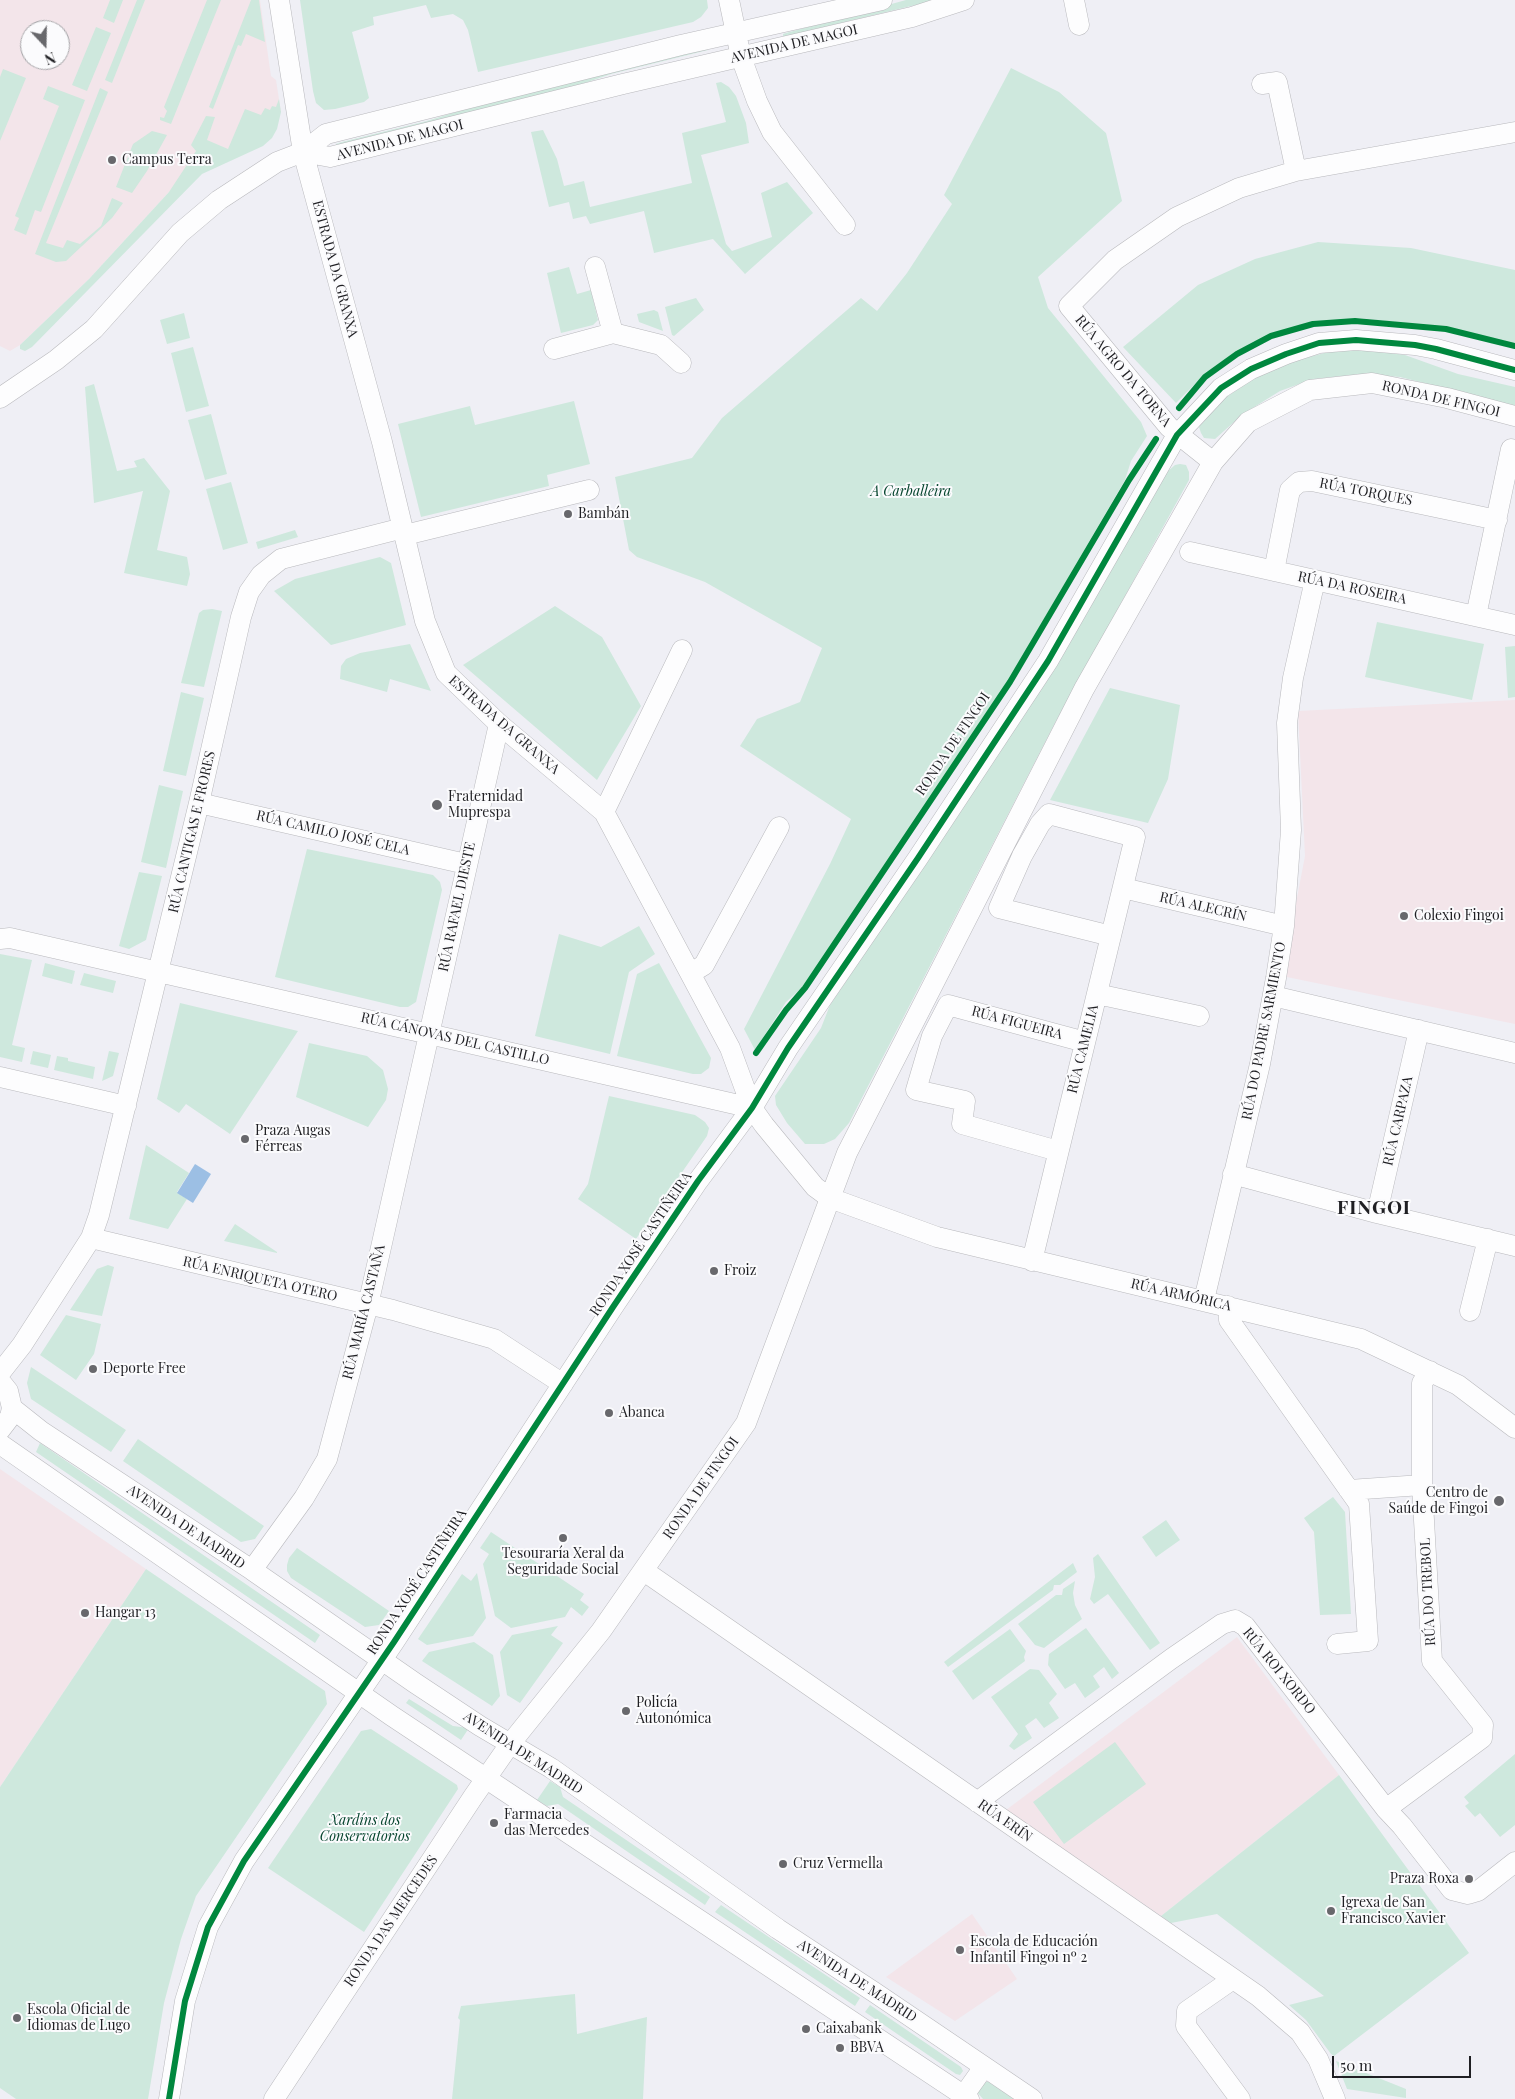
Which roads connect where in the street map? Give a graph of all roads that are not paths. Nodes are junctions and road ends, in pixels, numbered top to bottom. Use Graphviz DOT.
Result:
graph roads {
  1 [pos="279,0"];
  2 [pos="729,0"];
  3 [pos="882,0"];
  4 [pos="964,0"];
  5 [pos="1074,0"];
  6 [pos="1079,25"];
  7 [pos="736,33"];
  8 [pos="741,57"];
  9 [pos="1262,84"];
  10 [pos="1515,132"];
  11 [pos="303,152"];
  12 [pos="1296,171"];
  13 [pos="845,225"];
  14 [pos="595,267"];
  15 [pos="613,333"];
  16 [pos="554,349"];
  17 [pos="681,363"];
  18 [pos="1515,370"];
  19 [pos="0,398"];
  20 [pos="1515,416"];
  21 [pos="1177,435"];
  22 [pos="1511,449"];
  23 [pos="1213,462"];
  24 [pos="590,490"];
  25 [pos="1496,520"];
  26 [pos="404,532"];
  27 [pos="1190,552"];
  28 [pos="1274,571"];
  29 [pos="1315,580"];
  30 [pos="1476,616"];
  31 [pos="1515,625"];
  32 [pos="682,650"];
  33 [pos="499,724"];
  34 [pos="199,803"];
  35 [pos="604,812"];
  36 [pos="779,827"];
  37 [pos="466,864"];
  38 [pos="1123,888"];
  39 [pos="1284,926"];
  40 [pos="1111,936"];
  41 [pos="0,939"];
  42 [pos="158,973"];
  43 [pos="691,974"];
  44 [pos="1097,994"];
  45 [pos="1274,996"];
  46 [pos="1199,1016"];
  47 [pos="1419,1030"];
  48 [pos="430,1033"];
  49 [pos="1085,1042"];
  50 [pos="1515,1053"];
  51 [pos="0,1078"];
  52 [pos="126,1106"];
  53 [pos="752,1108"];
  54 [pos="1058,1152"];
  55 [pos="1233,1174"];
  56 [pos="830,1198"];
  57 [pos="1377,1213"];
  58 [pos="91,1238"];
  59 [pos="1488,1239"];
  60 [pos="1515,1246"];
  61 [pos="1032,1261"];
  62 [pos="1204,1300"];
  63 [pos="368,1305"];
  64 [pos="1228,1306"];
  65 [pos="1470,1311"];
  66 [pos="1430,1371"];
  67 [pos="0,1373"];
  68 [pos="0,1381"];
  69 [pos="563,1384"];
  70 [pos="12,1408"];
  71 [pos="1515,1428"];
  72 [pos="0,1430"];
  73 [pos="0,1444"];
  74 [pos="1422,1485"];
  75 [pos="1349,1490"];
  76 [pos="252,1570"];
  77 [pos="644,1571"];
  78 [pos="1337,1644"];
  79 [pos="382,1660"];
  80 [pos="358,1692"];
  81 [pos="510,1744"];
  82 [pos="486,1779"];
  83 [pos="978,1802"];
  84 [pos="1386,1809"];
  85 [pos="1515,1862"];
  86 [pos="1233,1979"];
  87 [pos="984,2066"];
  88 [pos="966,2097"];
  89 [pos="169,2099"];
  90 [pos="274,2099"];
  91 [pos="1032,2099"];
  92 [pos="1240,2099"];
  93 [pos="1334,2099"];
  1 -- 11 [label="street, ESTRADA DA GRANXA"];
  2 -- 7 [label="street"];
  3 -- 7 [label="street, AVENIDA DE MAGOI"];
  4 -- 8 [label="street, AVENIDA DE MAGOI"];
  5 -- 6 [label="street"];
  7 -- 8 [label="street"];
  7 -- 11 [label="street, AVENIDA DE MAGOI"];
  8 -- 11 [label="street, AVENIDA DE MAGOI"];
  8 -- 13 [label="street"];
  9 -- 12 [label="street"];
  10 -- 12 [label="street, RÚA AGRO DA TORNA"];
  11 -- 19 [label="street"];
  11 -- 26 [label="street, ESTRADA DA GRANXA"];
  12 -- 21 [label="street, RÚA AGRO DA TORNA"];
  14 -- 15 [label="street"];
  15 -- 16 [label="street"];
  15 -- 17 [label="street"];
  18 -- 21 [label="street"];
  20 -- 23 [label="street, RONDA DE FINGOI"];
  21 -- 23 [label="street"];
  21 -- 53 [label="street"];
  22 -- 25 [label="street"];
  23 -- 56 [label="street, RONDA DE FINGOI"];
  24 -- 26 [label="street"];
  25 -- 28 [label="street, RÚA TORQUES"];
  25 -- 30 [label="street"];
  26 -- 33 [label="street, ESTRADA DA GRANXA"];
  26 -- 34 [label="street, RÚA CANTIGAS E FRORES"];
  27 -- 28 [label="street, RÚA DA ROSEIRA"];
  28 -- 29 [label="street, RÚA DA ROSEIRA"];
  29 -- 30 [label="street, RÚA DA ROSEIRA"];
  29 -- 39 [label="street, RÚA DO PADRE SARMIENTO"];
  30 -- 31 [label="street, RÚA DA ROSEIRA"];
  32 -- 35 [label="street"];
  33 -- 35 [label="street, ESTRADA DA GRANXA"];
  33 -- 37 [label="street, RÚA RAFAEL DIESTE"];
  34 -- 37 [label="street, RÚA CAMILO JOSÉ CELA"];
  34 -- 42 [label="street, RÚA CANTIGAS E FRORES"];
  35 -- 43 [label="street, ESTRADA DA GRANXA"];
  36 -- 43 [label="street"];
  37 -- 48 [label="street, RÚA RAFAEL DIESTE"];
  38 -- 39 [label="street, RÚA ALECRÍN"];
  38 -- 40 [label="street, RÚA CAMELIA"];
  38 -- 40 [label="street, RÚA CAMELIA"];
  39 -- 45 [label="street, RÚA DO PADRE SARMIENTO"];
  40 -- 44 [label="street, RÚA CAMELIA"];
  41 -- 42 [label="street, RÚA CÁNOVAS DEL CASTILLO"];
  42 -- 48 [label="street, RÚA CÁNOVAS DEL CASTILLO"];
  42 -- 52 [label="street, RÚA CANTIGAS E FRORES"];
  43 -- 53 [label="street, ESTRADA DA GRANXA"];
  44 -- 46 [label="street"];
  44 -- 49 [label="street, RÚA CAMELIA"];
  45 -- 47 [label="street"];
  45 -- 55 [label="street, RÚA DO PADRE SARMIENTO"];
  47 -- 50 [label="street"];
  47 -- 57 [label="street, RÚA CARPAZA"];
  48 -- 53 [label="street, RÚA CÁNOVAS DEL CASTILLO"];
  48 -- 63 [label="street, RÚA MARÍA CASTAÑA"];
  49 -- 54 [label="street, RÚA CAMELIA"];
  49 -- 54 [label="street, RÚA FIGUEIRA"];
  51 -- 52 [label="street"];
  52 -- 58 [label="street, RÚA CANTIGAS E FRORES"];
  53 -- 56 [label="street"];
  53 -- 69 [label="street, RONDA XOSÉ CASTIÑEIRA"];
  54 -- 61 [label="street, RÚA CAMELIA"];
  55 -- 57 [label="street"];
  55 -- 62 [label="street, RÚA DO PADRE SARMIENTO"];
  56 -- 61 [label="street, RÚA ARMÓRICA"];
  56 -- 77 [label="street, RONDA DE FINGOI"];
  57 -- 59 [label="street"];
  58 -- 63 [label="street, RÚA ENRIQUETA OTERO"];
  58 -- 67 [label="street, RÚA CANTIGAS E FRORES"];
  59 -- 60 [label="street"];
  59 -- 65 [label="street"];
  61 -- 62 [label="street, RÚA ARMÓRICA"];
  62 -- 64 [label="street, RÚA ARMÓRICA"];
  63 -- 69 [label="street, RÚA ENRIQUETA OTERO"];
  63 -- 76 [label="street, RÚA MARÍA CASTAÑA"];
  64 -- 66 [label="street, RÚA ARMÓRICA"];
  64 -- 75 [label="street"];
  66 -- 71 [label="street, RÚA ARMÓRICA"];
  66 -- 74 [label="street, RÚA DO TREBOL"];
  68 -- 70 [label="street"];
  69 -- 79 [label="street, RONDA XOSÉ CASTIÑEIRA"];
  70 -- 72 [label="street"];
  70 -- 76 [label="street, AVENIDA DE MADRID"];
  73 -- 80 [label="street"];
  74 -- 75 [label="street"];
  74 -- 84 [label="street, RÚA DO TREBOL"];
  75 -- 78 [label="street"];
  76 -- 79 [label="street, AVENIDA DE MADRID"];
  77 -- 81 [label="street, RONDA DE FINGOI"];
  77 -- 83 [label="street, RÚA ERÍN"];
  79 -- 80 [label="street, RONDA XOSÉ CASTIÑEIRA"];
  79 -- 81 [label="street, AVENIDA DE MADRID"];
  80 -- 82 [label="street"];
  80 -- 89 [label="street, RONDA XOSÉ CASTIÑEIRA"];
  81 -- 82 [label="street, RONDA DAS MERCEDES"];
  81 -- 87 [label="street, AVENIDA DE MADRID"];
  82 -- 88 [label="street"];
  82 -- 90 [label="street, RONDA DAS MERCEDES"];
  83 -- 84 [label="street, RÚA ROI XORDO"];
  83 -- 86 [label="street, RÚA ERÍN"];
  84 -- 85 [label="street, RÚA ROI XORDO"];
  86 -- 92 [label="street"];
  86 -- 93 [label="street, RÚA ERÍN"];
  87 -- 88 [label="street"];
  87 -- 91 [label="street, AVENIDA DE MADRID"];
}
